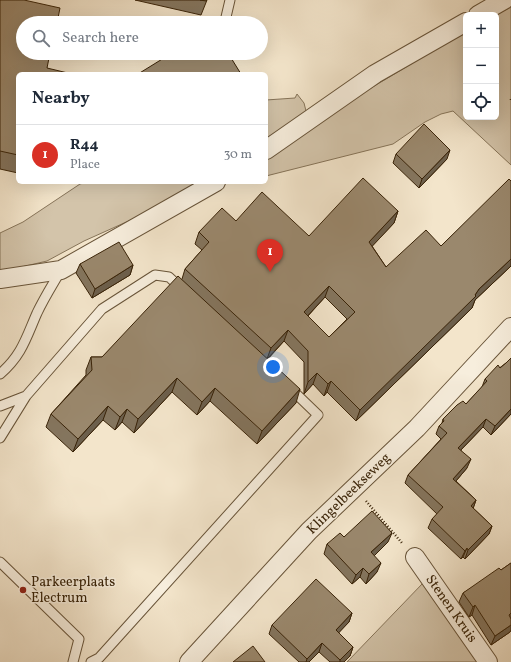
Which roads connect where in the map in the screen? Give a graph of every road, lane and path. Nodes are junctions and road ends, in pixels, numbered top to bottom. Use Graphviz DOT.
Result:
graph roads {
  1 [pos="230,0"];
  2 [pos="504,0"];
  3 [pos="483,12"];
  4 [pos="226,16"];
  5 [pos="463,24"];
  6 [pos="268,149"];
  7 [pos="212,184"];
  8 [pos="61,270"];
  9 [pos="0,279"];
  10 [pos="186,293"];
  11 [pos="511,326"];
  12 [pos="0,374"];
  13 [pos="284,383"];
  14 [pos="26,396"];
  15 [pos="0,406"];
  16 [pos="0,438"];
  17 [pos="354,487"];
  18 [pos="415,557"];
  19 [pos="0,562"];
  20 [pos="73,662"];
  21 [pos="91,662"];
  22 [pos="188,662"];
  23 [pos="488,662"];
  1 -- 4 [label="lane"];
  2 -- 3 [label="street"];
  5 -- 6 [label="street"];
  7 -- 8 [label="street"];
  8 -- 9 [label="street"];
  8 -- 12 [label="lane"];
  10 -- 14 [label="lane"];
  11 -- 17 [label="street, Klingelbeekseweg"];
  13 -- 21 [label="lane"];
  14 -- 15 [label="lane"];
  14 -- 16 [label="lane"];
  17 -- 18 [label="path"];
  17 -- 22 [label="street, Klingelbeekseweg"];
  18 -- 23 [label="street, Stenen Kruis"];
  19 -- 20 [label="lane"];
}
